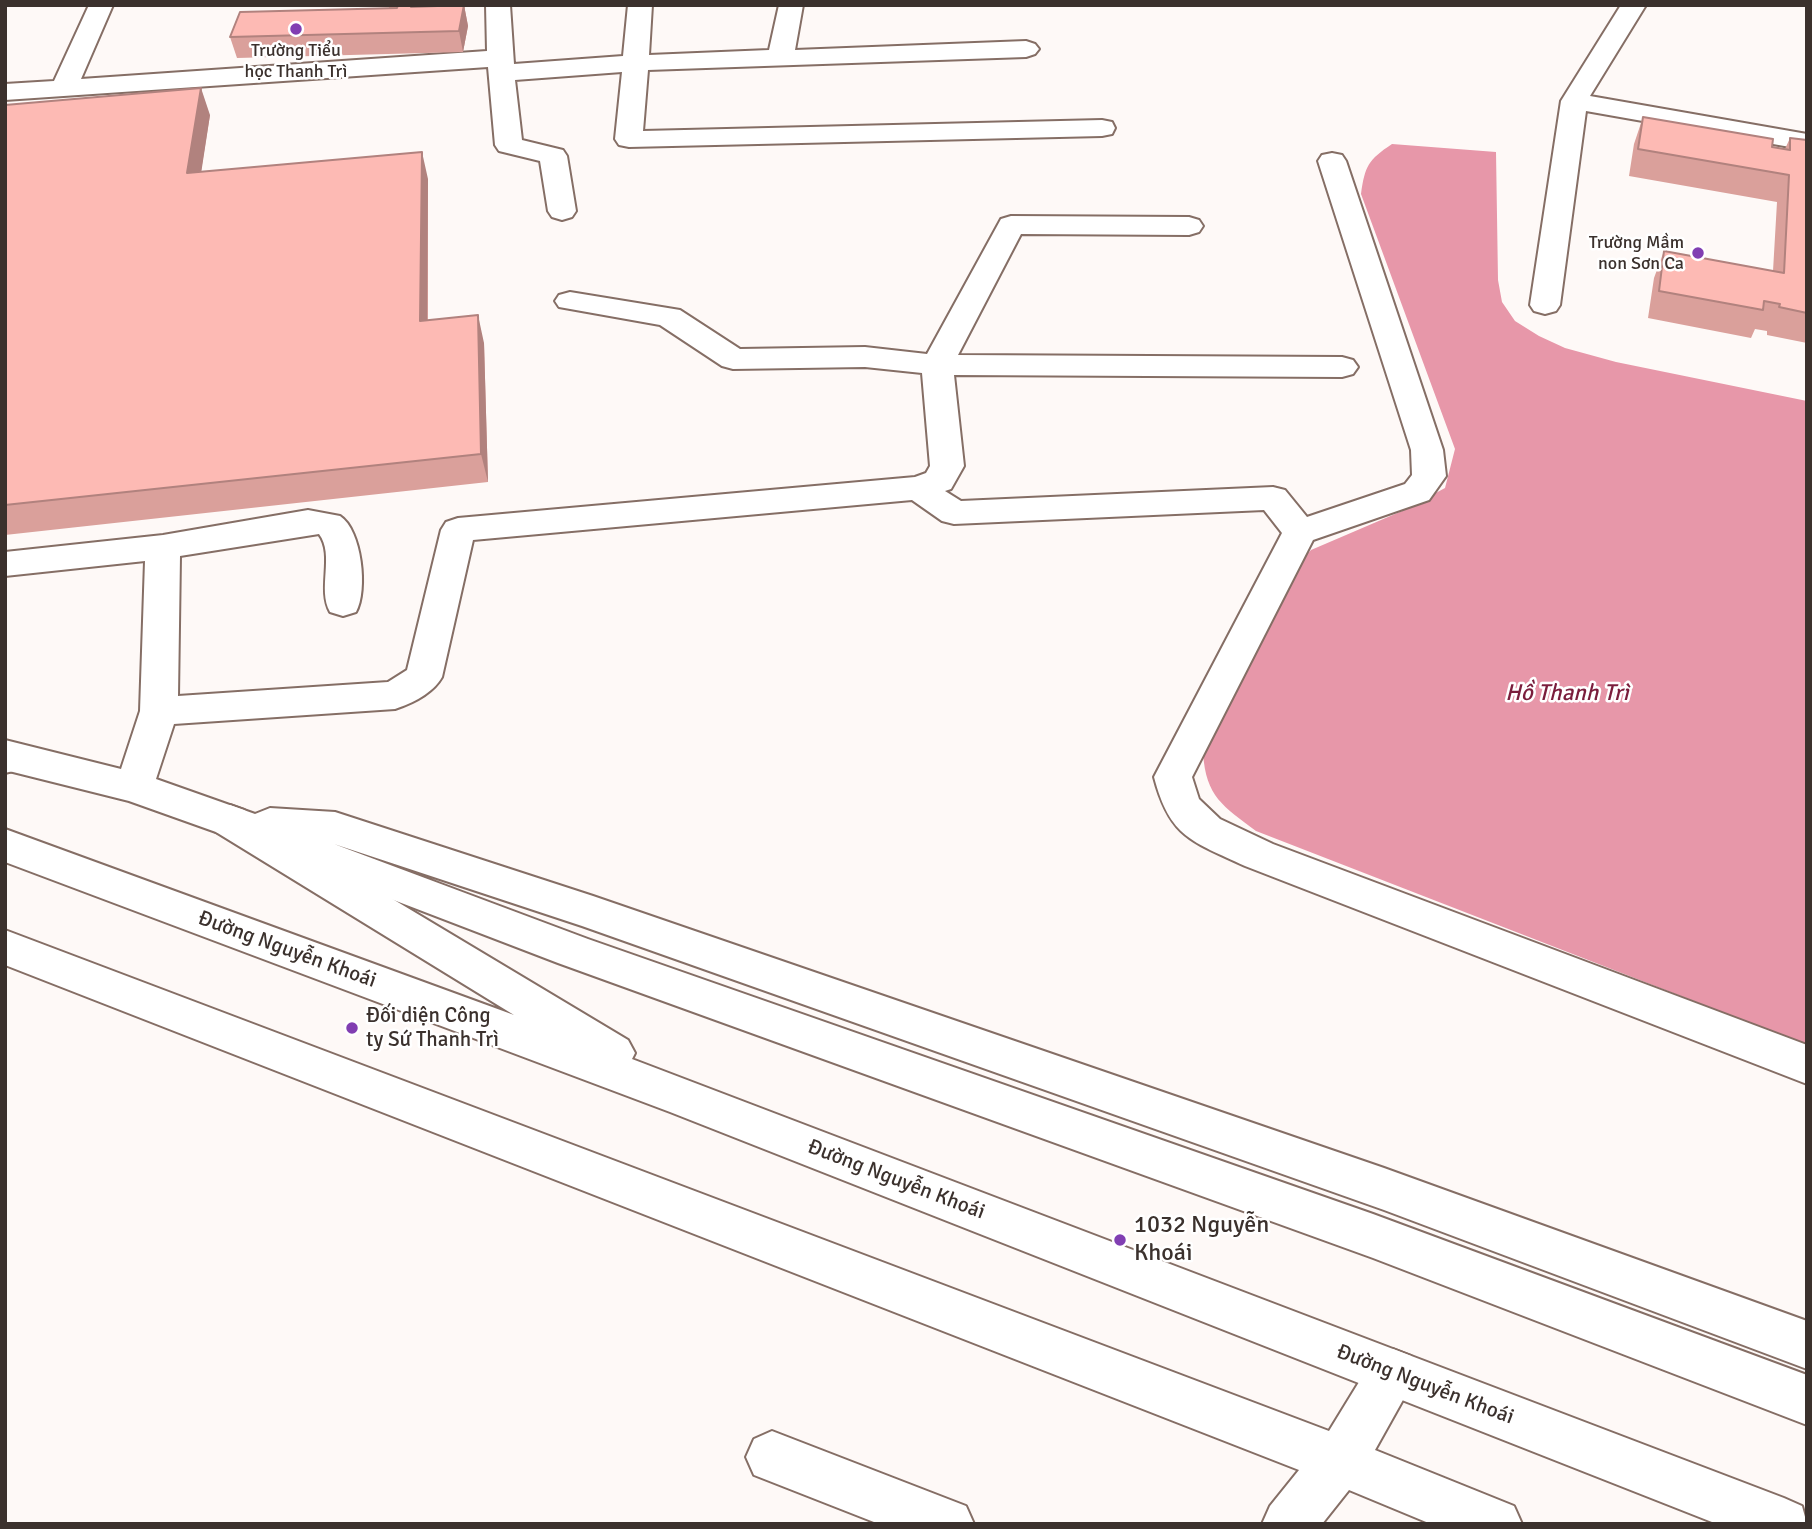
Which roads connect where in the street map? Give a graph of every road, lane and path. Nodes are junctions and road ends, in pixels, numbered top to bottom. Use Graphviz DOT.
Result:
graph roads {
  1 [pos="101,5"];
  2 [pos="498,5"];
  3 [pos="640,5"];
  4 [pos="791,5"];
  5 [pos="1634,5"];
  6 [pos="1026,49"];
  7 [pos="780,58"];
  8 [pos="634,62"];
  9 [pos="501,66"];
  10 [pos="65,88"];
  11 [pos="5,92"];
  12 [pos="1574,100"];
  13 [pos="1101,128"];
  14 [pos="1807,142"];
  15 [pos="1332,161"];
  16 [pos="562,211"];
  17 [pos="1189,226"];
  18 [pos="570,301"];
  19 [pos="1545,306"];
  20 [pos="937,365"];
  21 [pos="1342,367"];
  22 [pos="918,488"];
  23 [pos="1300,531"];
  24 [pos="163,547"];
  25 [pos="5,564"];
  26 [pos="343,603"];
  27 [pos="159,711"];
  28 [pos="7,757"];
  29 [pos="134,787"];
  30 [pos="230,821"];
  31 [pos="5,845"];
  32 [pos="5,947"];
  33 [pos="1807,1065"];
  34 [pos="686,1098"];
  35 [pos="1807,1345"];
  36 [pos="1393,1373"];
  37 [pos="1807,1400"];
  38 [pos="772,1457"];
  39 [pos="1340,1461"];
  40 [pos="948,1524"];
  41 [pos="1288,1524"];
  42 [pos="1496,1524"];
  43 [pos="1784,1524"];
  1 -- 10 [label="street"];
  2 -- 9 [label="street"];
  3 -- 8 [label="street"];
  4 -- 7 [label="street"];
  5 -- 12 [label="street"];
  6 -- 7 [label="street"];
  7 -- 8 [label="street"];
  8 -- 9 [label="street"];
  8 -- 13 [label="street"];
  9 -- 10 [label="street"];
  9 -- 16 [label="street"];
  10 -- 11 [label="street"];
  12 -- 14 [label="street"];
  12 -- 19 [label="street"];
  15 -- 23 [label="street"];
  17 -- 20 [label="street"];
  18 -- 20 [label="street"];
  20 -- 21 [label="street"];
  20 -- 22 [label="street"];
  22 -- 23 [label="street"];
  22 -- 27 [label="street"];
  23 -- 33 [label="street"];
  24 -- 25 [label="street"];
  24 -- 26 [label="street"];
  24 -- 27 [label="street"];
  27 -- 29 [label="street"];
  28 -- 29 [label="street"];
  29 -- 30 [label="street"];
  30 -- 34 [label="street"];
  30 -- 35 [label="street"];
  30 -- 37 [label="street"];
  31 -- 34 [label="street, Đường Nguyễn Khoái"];
  32 -- 39 [label="street"];
  34 -- 36 [label="street, Đường Nguyễn Khoái"];
  36 -- 39 [label="street"];
  36 -- 43 [label="street, Đường Nguyễn Khoái"];
  38 -- 40 [label="street"];
  39 -- 41 [label="street"];
  39 -- 42 [label="street"];
}
